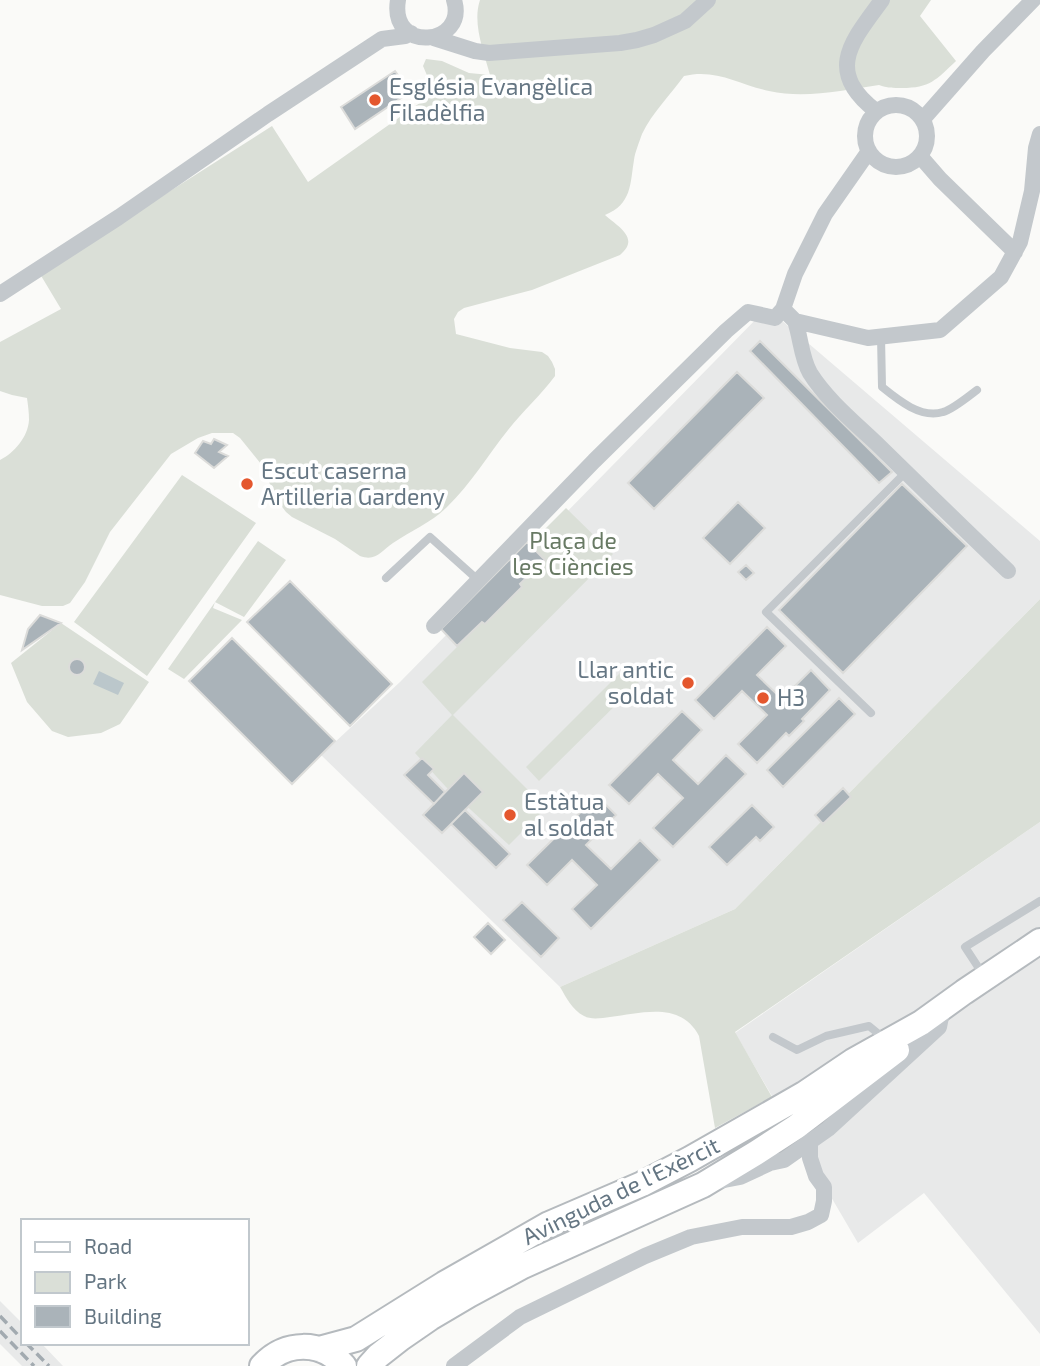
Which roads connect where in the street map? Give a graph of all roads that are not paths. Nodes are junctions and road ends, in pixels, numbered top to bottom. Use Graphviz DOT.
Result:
graph roads {
  1 [pos="708,0"];
  2 [pos="882,0"];
  3 [pos="1033,0"];
  4 [pos="456,5"];
  5 [pos="398,6"];
  6 [pos="411,33"];
  7 [pos="434,38"];
  8 [pos="382,39"];
  9 [pos="475,51"];
  10 [pos="876,111"];
  11 [pos="923,119"];
  12 [pos="1040,134"];
  13 [pos="869,151"];
  14 [pos="920,156"];
  15 [pos="1015,252"];
  16 [pos="0,293"];
  17 [pos="779,314"];
  18 [pos="795,321"];
  19 [pos="881,336"];
  20 [pos="977,390"];
  21 [pos="905,473"];
  22 [pos="1008,571"];
  23 [pos="386,578"];
  24 [pos="478,580"];
  25 [pos="434,626"];
  26 [pos="871,713"];
  27 [pos="1040,901"];
  28 [pos="1040,941"];
  29 [pos="985,978"];
  30 [pos="943,1007"];
  31 [pos="920,1024"];
  32 [pos="773,1037"];
  33 [pos="888,1041"];
  34 [pos="810,1141"];
  35 [pos="784,1160"];
  36 [pos="817,1176"];
  37 [pos="703,1185"];
  38 [pos="319,1349"];
  39 [pos="262,1366"];
  40 [pos="344,1366"];
  41 [pos="369,1366"];
  42 [pos="454,1366"];
  1 -- 9 [label="street"];
  2 -- 10 [label="street"];
  3 -- 11 [label="street"];
  4 -- 7 [label="street"];
  4 -- 9 [label="street"];
  5 -- 6 [label="street"];
  5 -- 8 [label="street"];
  6 -- 7 [label="street"];
  6 -- 8 [label="street"];
  7 -- 9 [label="street"];
  8 -- 16 [label="street"];
  10 -- 11 [label="street"];
  10 -- 13 [label="street"];
  11 -- 14 [label="street"];
  12 -- 15 [label="street"];
  13 -- 14 [label="street"];
  13 -- 17 [label="street"];
  14 -- 15 [label="street"];
  15 -- 19 [label="street"];
  17 -- 18 [label="street"];
  17 -- 24 [label="street"];
  18 -- 19 [label="street"];
  18 -- 21 [label="street"];
  19 -- 20 [label="lane"];
  21 -- 22 [label="street"];
  21 -- 26 [label="lane"];
  23 -- 24 [label="lane"];
  24 -- 25 [label="street"];
  27 -- 29 [label="lane"];
  28 -- 29 [label="main road, Avinguda de l'Exèrcit"];
  29 -- 30 [label="main road, Avinguda de l'Exèrcit"];
  30 -- 31 [label="main road, Avinguda de l'Exèrcit"];
  30 -- 34 [label="street"];
  31 -- 33 [label="main road, Avinguda de l'Exèrcit"];
  31 -- 37 [label="main road, Avinguda de l'Exèrcit"];
  32 -- 33 [label="lane"];
  33 -- 38 [label="main road, Avinguda de l'Exèrcit"];
  34 -- 35 [label="street"];
  34 -- 36 [label="street"];
  35 -- 36 [label="street"];
  35 -- 37 [label="street"];
  36 -- 42 [label="street"];
  37 -- 41 [label="main road, Avinguda de l'Exèrcit"];
  38 -- 39 [label="main road, Avinguda de l'Exèrcit"];
  38 -- 40 [label="main road"];
}
